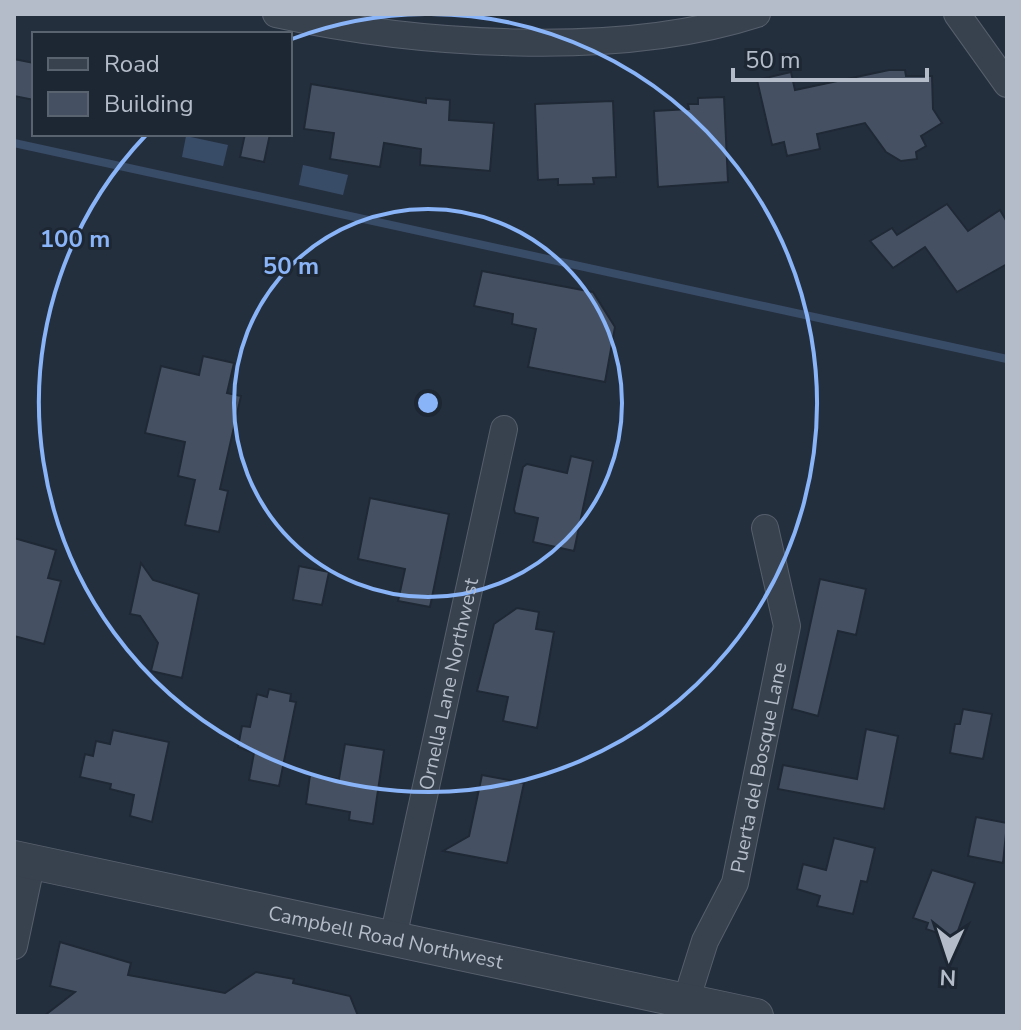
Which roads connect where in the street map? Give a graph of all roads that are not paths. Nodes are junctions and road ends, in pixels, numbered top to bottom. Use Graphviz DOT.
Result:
graph roads {
  1 [pos="276,14"];
  2 [pos="757,14"];
  3 [pos="957,14"];
  4 [pos="1007,84"];
  5 [pos="504,429"];
  6 [pos="765,528"];
  7 [pos="23,860"];
  8 [pos="393,938"];
  9 [pos="14,946"];
  10 [pos="686,1001"];
  11 [pos="756,1016"];
  1 -- 2 [label="street"];
  3 -- 4 [label="street"];
  5 -- 8 [label="street, Ornella Lane Northwest"];
  6 -- 10 [label="street, Puerta del Bosque Lane"];
  7 -- 8 [label="street, Campbell Road Northwest"];
  7 -- 9 [label="street"];
  8 -- 10 [label="street, Campbell Road Northwest"];
  10 -- 11 [label="street, Campbell Road Northwest"];
}
